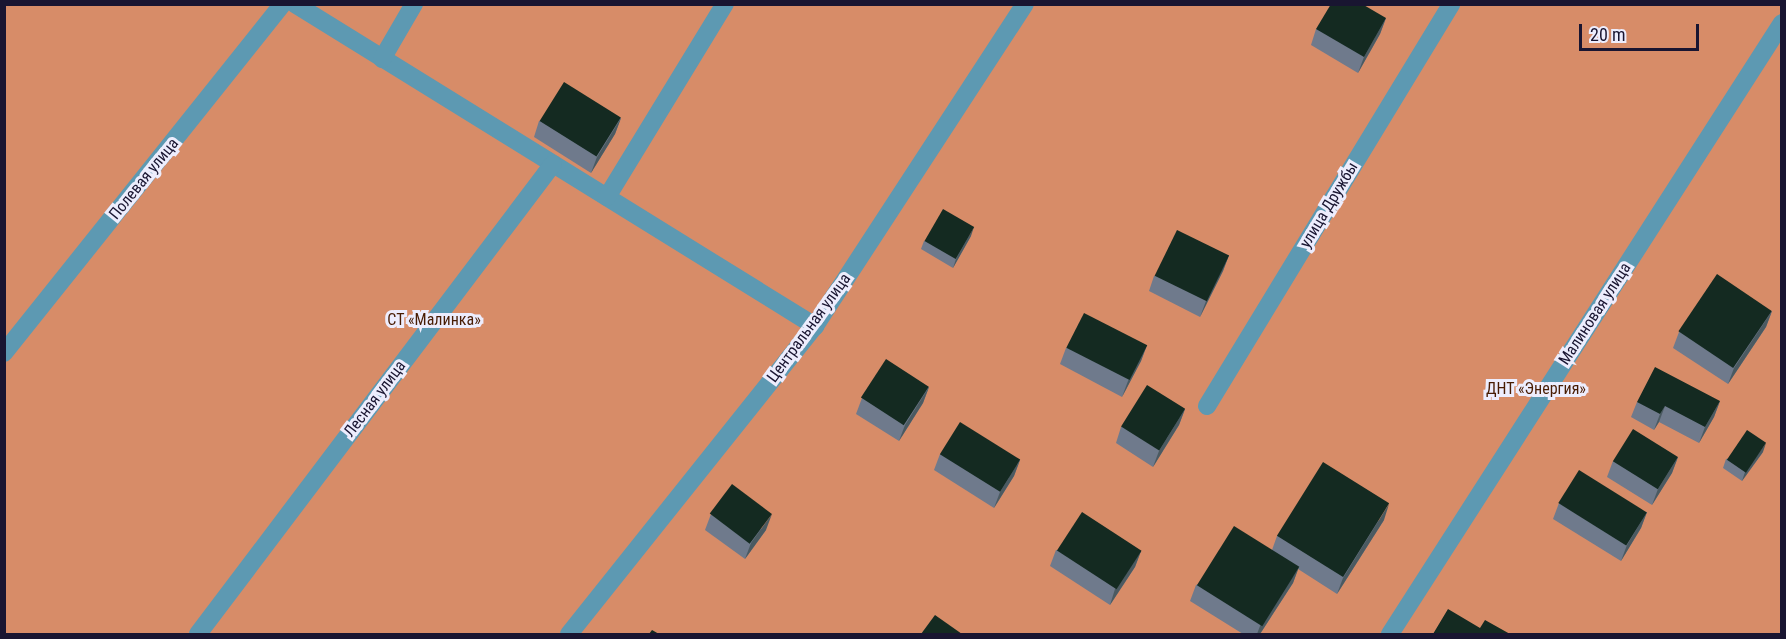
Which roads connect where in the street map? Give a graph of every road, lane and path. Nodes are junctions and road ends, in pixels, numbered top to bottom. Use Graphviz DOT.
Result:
graph roads {
  1 [pos="283,4"];
  2 [pos="295,4"];
  3 [pos="414,4"];
  4 [pos="725,4"];
  5 [pos="1025,4"];
  6 [pos="1451,4"];
  7 [pos="1782,23"];
  8 [pos="382,58"];
  9 [pos="553,164"];
  10 [pos="607,197"];
  11 [pos="815,326"];
  12 [pos="4,353"];
  13 [pos="1208,406"];
  14 [pos="198,634"];
  15 [pos="569,634"];
  16 [pos="1390,634"];
  1 -- 12 [label="street, Полевая улица"];
  2 -- 8 [label="street"];
  3 -- 8 [label="street"];
  4 -- 10 [label="street"];
  5 -- 11 [label="street, Центральная улица"];
  6 -- 13 [label="street, улица Дружбы"];
  7 -- 16 [label="street, Малиновая улица"];
  8 -- 9 [label="street"];
  9 -- 10 [label="street"];
  9 -- 14 [label="street, Лесная улица"];
  10 -- 11 [label="street"];
  11 -- 15 [label="street, Центральная улица"];
}
